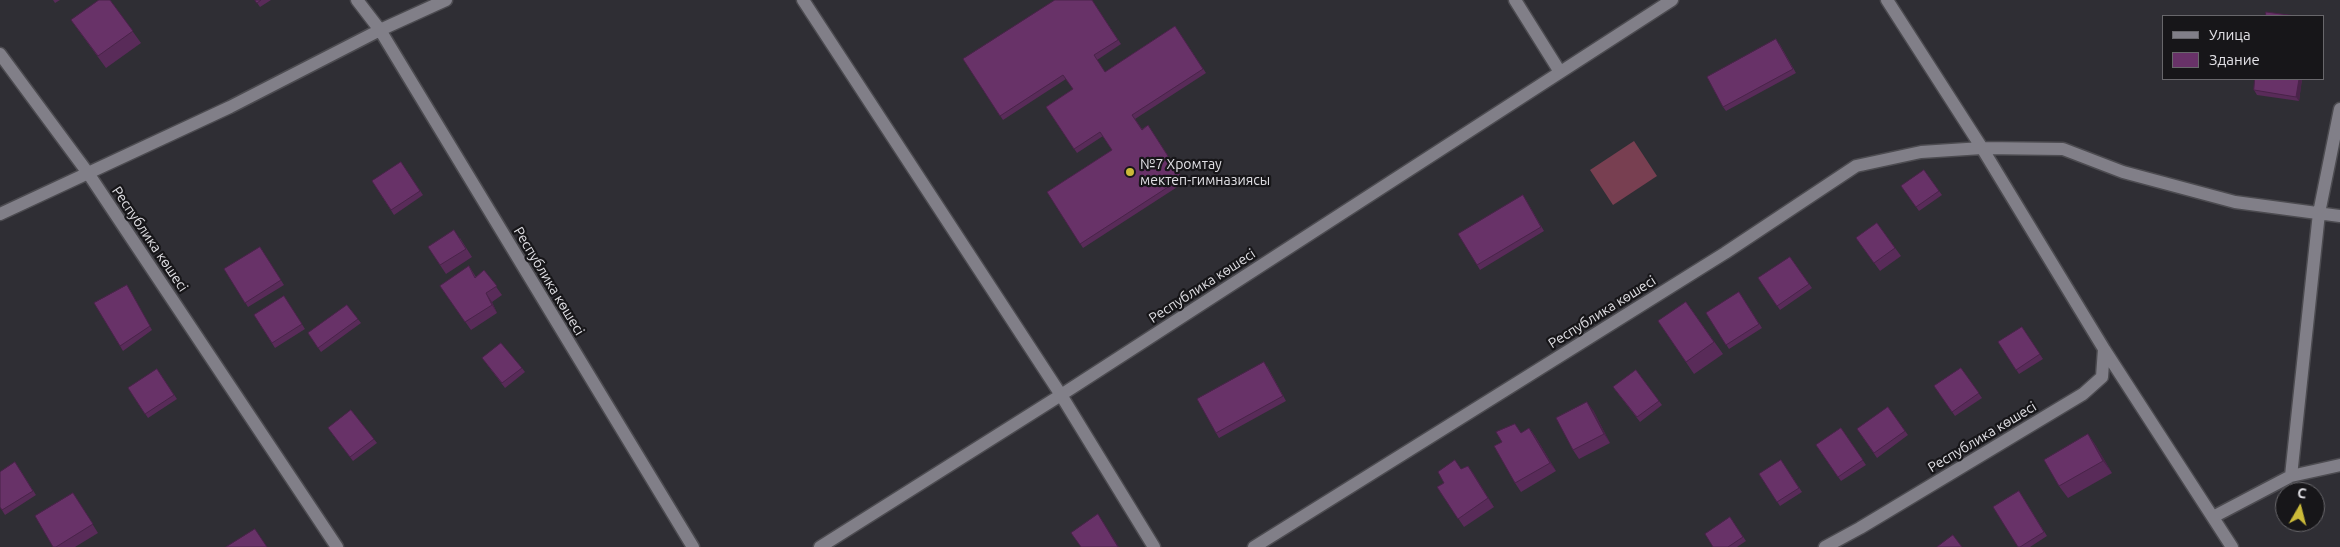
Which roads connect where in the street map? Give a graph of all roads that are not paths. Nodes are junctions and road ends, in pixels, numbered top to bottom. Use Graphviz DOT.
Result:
graph roads {
  1 [pos="357,0"];
  2 [pos="446,0"];
  3 [pos="803,0"];
  4 [pos="1515,0"];
  5 [pos="1672,0"];
  6 [pos="1887,0"];
  7 [pos="380,30"];
  8 [pos="0,54"];
  9 [pos="1560,72"];
  10 [pos="2340,109"];
  11 [pos="1982,148"];
  12 [pos="88,173"];
  13 [pos="0,214"];
  14 [pos="2319,214"];
  15 [pos="2340,216"];
  16 [pos="2104,349"];
  17 [pos="1061,395"];
  18 [pos="2340,465"];
  19 [pos="2291,476"];
  20 [pos="2212,517"];
  21 [pos="337,547"];
  22 [pos="693,547"];
  23 [pos="820,547"];
  24 [pos="1154,547"];
  25 [pos="1254,547"];
  26 [pos="1825,547"];
  27 [pos="2232,547"];
  1 -- 7 [label="street, Республика көшесі"];
  2 -- 7 [label="street"];
  3 -- 17 [label="street"];
  4 -- 9 [label="street"];
  5 -- 9 [label="street, Республика көшесі"];
  6 -- 11 [label="street"];
  7 -- 12 [label="street"];
  7 -- 22 [label="street, Республика көшесі"];
  8 -- 12 [label="street, Республика көшесі"];
  9 -- 17 [label="street, Республика көшесі"];
  10 -- 14 [label="street"];
  11 -- 14 [label="street, Республика көшесі"];
  11 -- 16 [label="street"];
  11 -- 25 [label="street, Республика көшесі"];
  12 -- 13 [label="street"];
  12 -- 21 [label="street, Республика көшесі"];
  14 -- 15 [label="street, Республика көшесі"];
  14 -- 19 [label="street"];
  16 -- 20 [label="street"];
  16 -- 26 [label="street, Республика көшесі"];
  17 -- 23 [label="street, Республика көшесі"];
  17 -- 24 [label="street"];
  18 -- 19 [label="street"];
  19 -- 20 [label="street"];
  20 -- 27 [label="street"];
}
